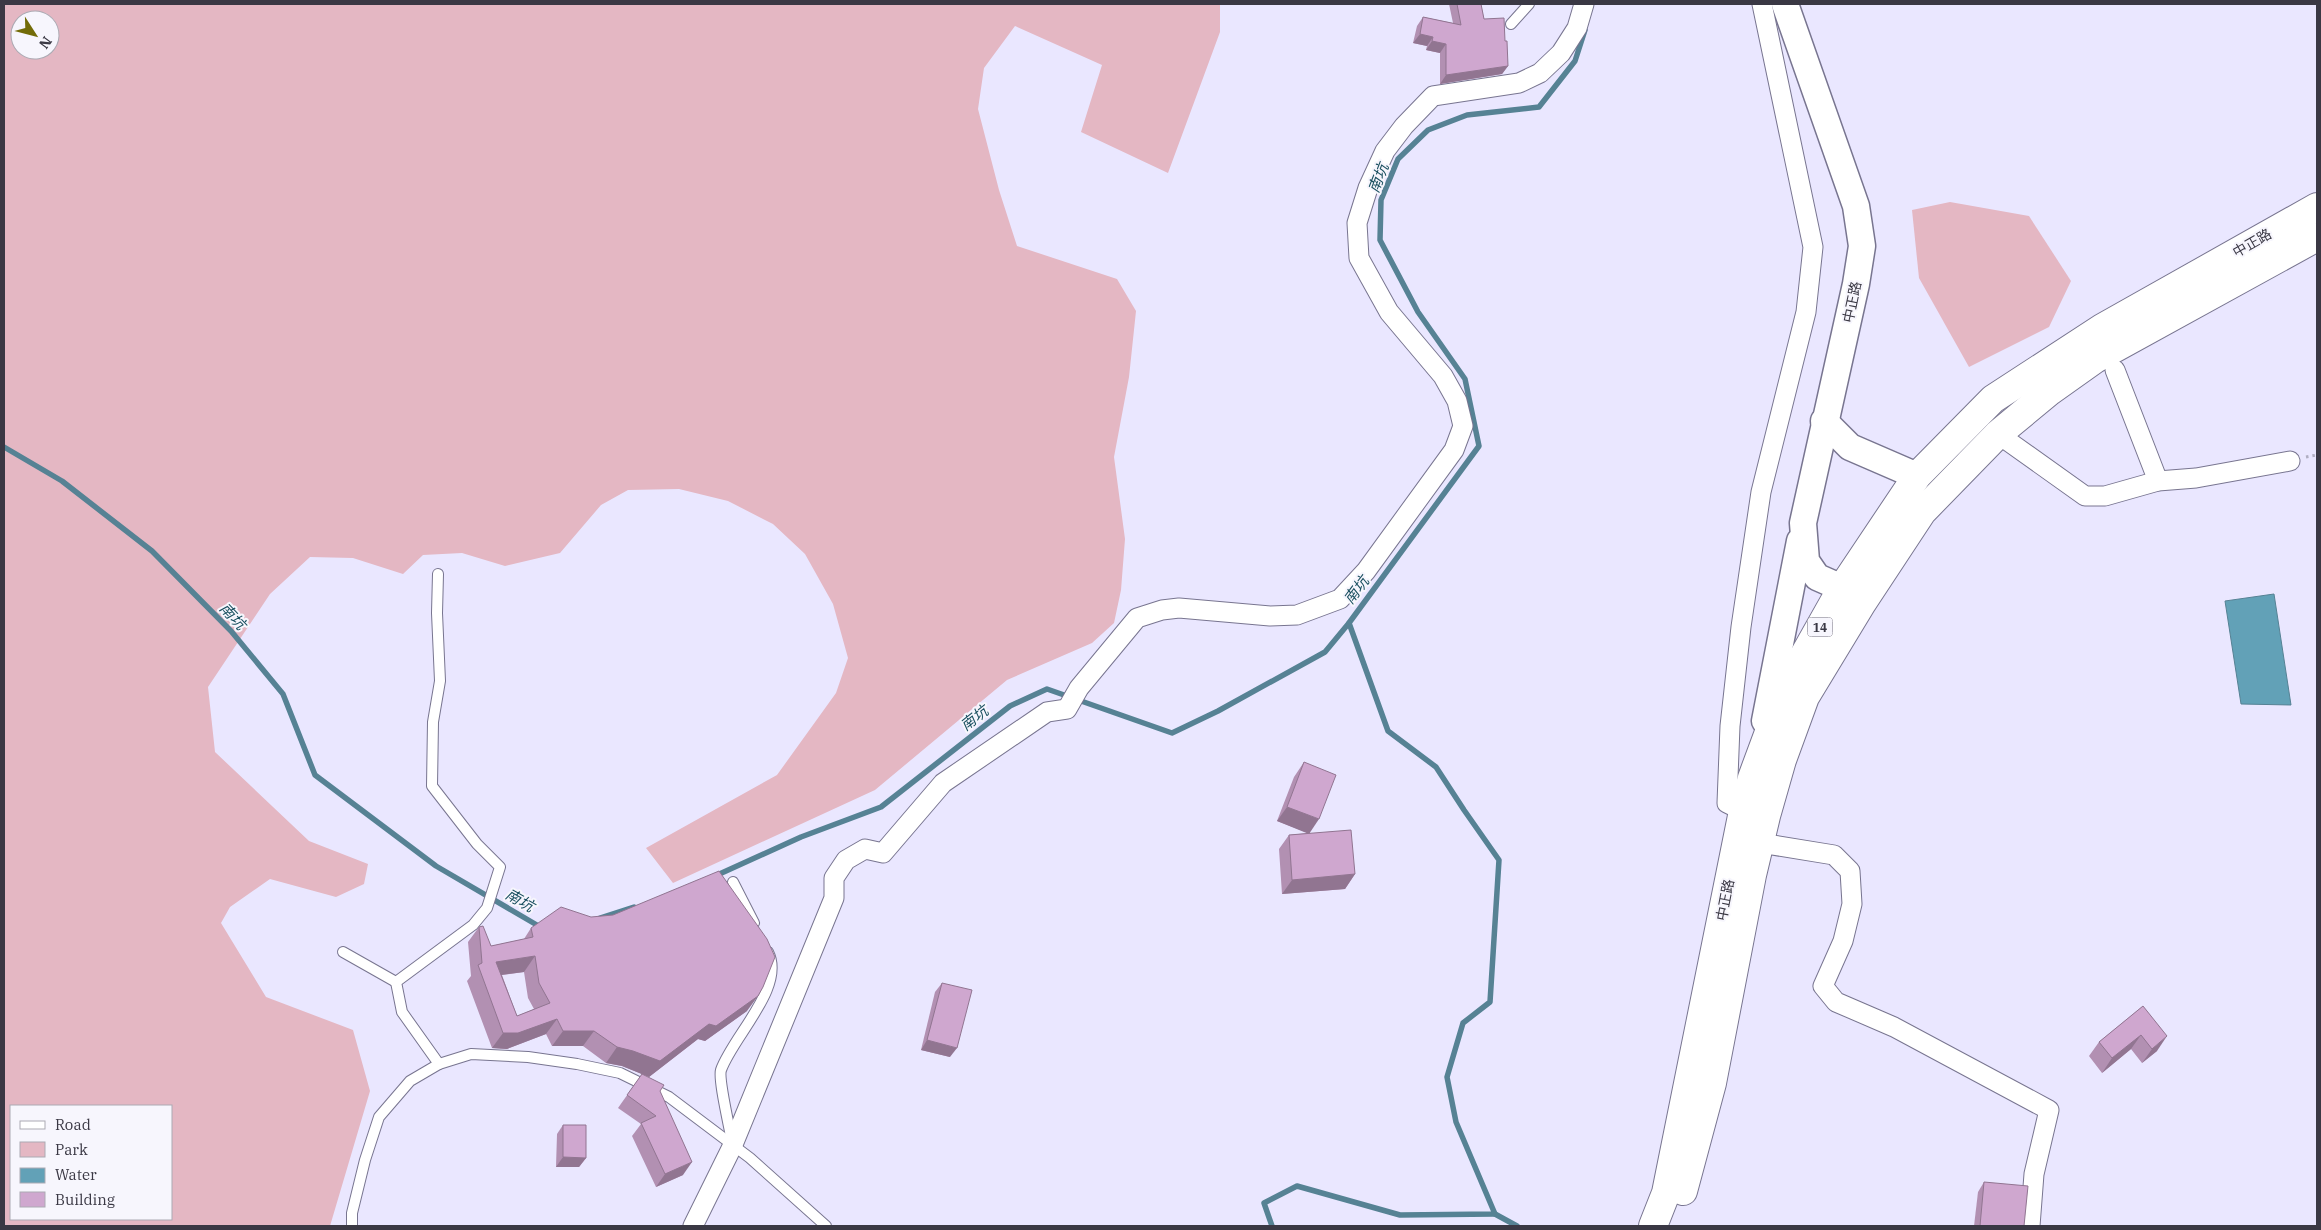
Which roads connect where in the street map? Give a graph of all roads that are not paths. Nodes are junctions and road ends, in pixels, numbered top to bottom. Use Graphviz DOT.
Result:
graph roads {
  1 [pos="1529,4"];
  2 [pos="1584,4"];
  3 [pos="1762,4"];
  4 [pos="1785,4"];
  5 [pos="1511,24"];
  6 [pos="2317,207"];
  7 [pos="2299,236"];
  8 [pos="2115,370"];
  9 [pos="1824,421"];
  10 [pos="1998,434"];
  11 [pos="2290,461"];
  12 [pos="1917,476"];
  13 [pos="2158,481"];
  14 [pos="1803,523"];
  15 [pos="438,574"];
  16 [pos="1852,596"];
  17 [pos="1756,768"];
  18 [pos="1743,811"];
  19 [pos="1760,842"];
  20 [pos="733,882"];
  21 [pos="342,952"];
  22 [pos="396,982"];
  23 [pos="439,1064"];
  24 [pos="732,1147"];
  25 [pos="352,1226"];
  26 [pos="693,1226"];
  27 [pos="826,1226"];
  28 [pos="1653,1226"];
  29 [pos="1673,1226"];
  30 [pos="2030,1226"];
  1 -- 5 [label="lane"];
  2 -- 24 [label="street"];
  3 -- 18 [label="street"];
  4 -- 9 [label="street, 中正路"];
  6 -- 7 [label="main road, 14"];
  7 -- 10 [label="main road, 中正路 / 14"];
  7 -- 12 [label="main road, 中正路 / 14"];
  8 -- 13 [label="street"];
  9 -- 12 [label="street"];
  9 -- 14 [label="street, 中正路"];
  10 -- 13 [label="street"];
  10 -- 16 [label="main road, 中正路 / 14"];
  11 -- 13 [label="street"];
  12 -- 16 [label="main road, 中正路 / 14"];
  14 -- 16 [label="street, 中正路"];
  14 -- 17 [label="street"];
  15 -- 22 [label="lane"];
  16 -- 17 [label="main road, 中正路 / 14"];
  16 -- 19 [label="main road, 中正路 / 14"];
  17 -- 18 [label="main road, 中正路 / 14"];
  18 -- 28 [label="main road, 中正路 / 14"];
  19 -- 29 [label="main road, 中正路 / 14"];
  19 -- 30 [label="street"];
  20 -- 24 [label="lane"];
  21 -- 22 [label="lane"];
  22 -- 23 [label="lane"];
  23 -- 24 [label="lane"];
  23 -- 25 [label="lane"];
  24 -- 26 [label="street"];
  24 -- 27 [label="lane"];
}
